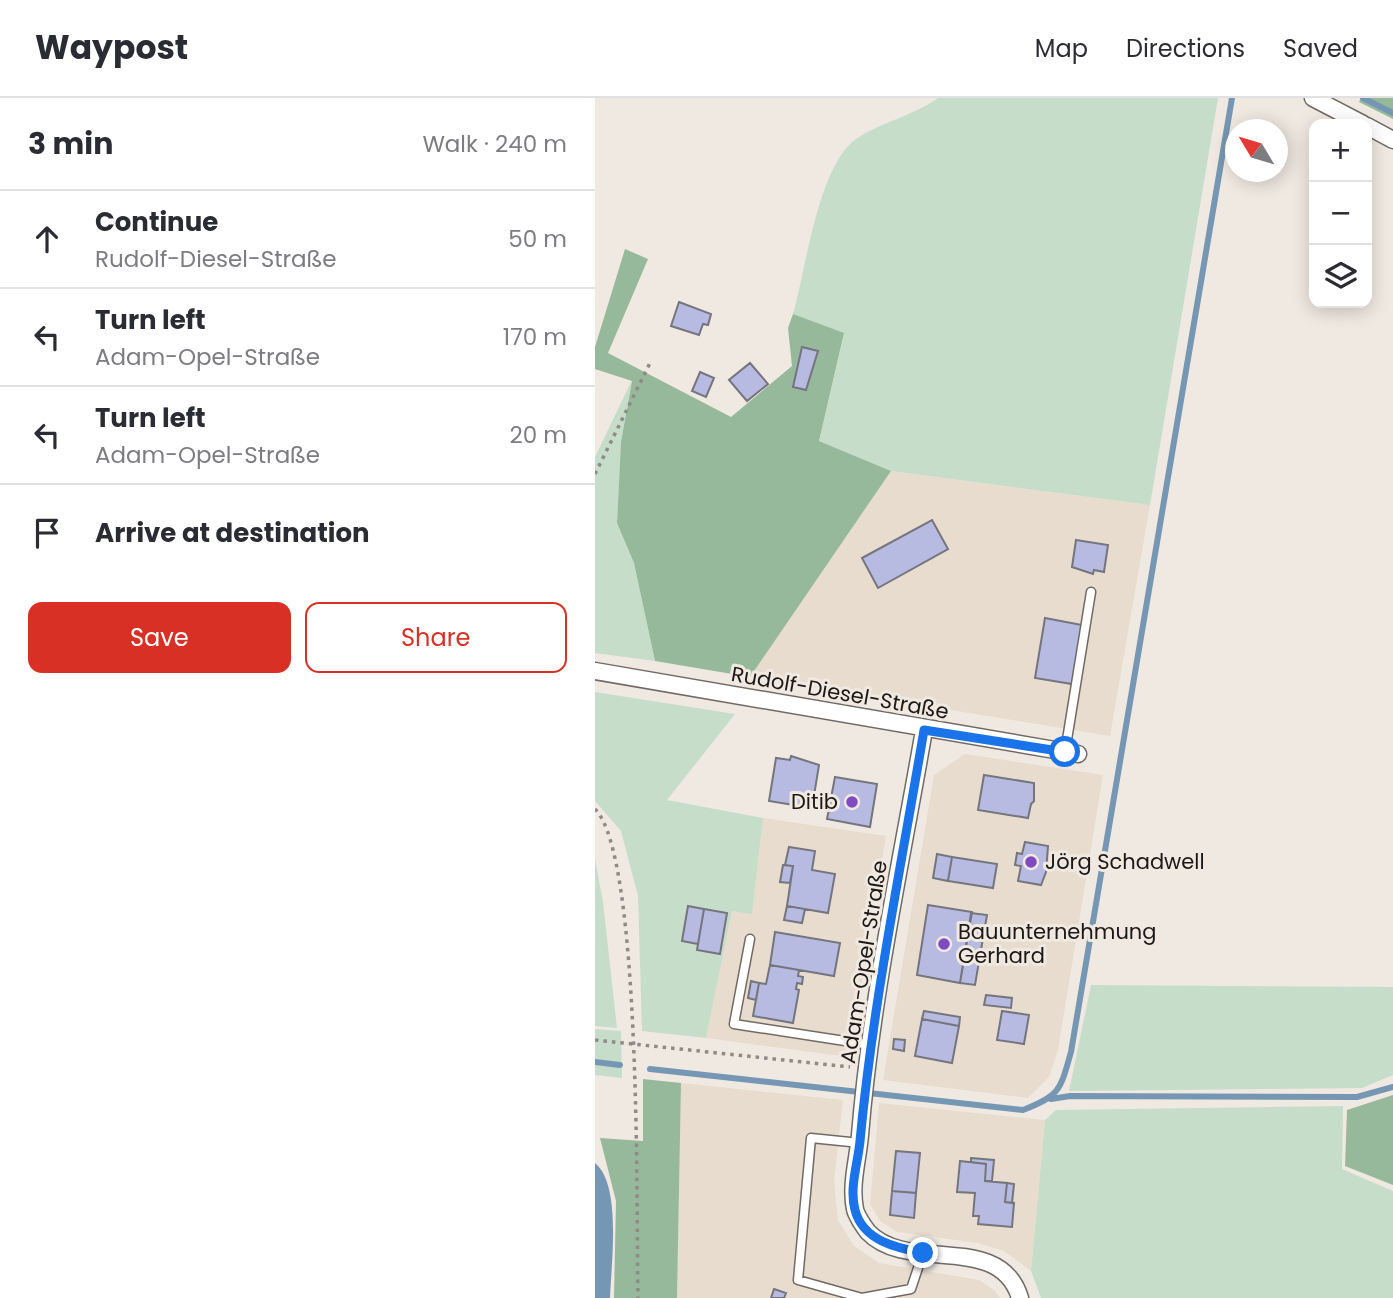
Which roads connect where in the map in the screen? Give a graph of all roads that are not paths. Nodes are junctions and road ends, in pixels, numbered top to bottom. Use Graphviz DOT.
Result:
graph roads {
  1 [pos="1313,98"];
  2 [pos="1353,119"];
  3 [pos="1372,129"];
  4 [pos="1393,140"];
  5 [pos="1091,592"];
  6 [pos="595,671"];
  7 [pos="924,730"];
  8 [pos="1071,753"];
  9 [pos="750,939"];
  10 [pos="871,1045"];
  11 [pos="860,1143"];
  12 [pos="923,1253"];
  13 [pos="862,1298"];
  14 [pos="1020,1298"];
  1 -- 2 [label="street"];
  3 -- 4 [label="street"];
  5 -- 8 [label="lane"];
  6 -- 7 [label="street, Rudolf-Diesel-Straße"];
  7 -- 8 [label="street, Rudolf-Diesel-Straße"];
  7 -- 10 [label="street, Adam-Opel-Straße"];
  9 -- 10 [label="lane"];
  10 -- 11 [label="street, Adam-Opel-Straße"];
  11 -- 12 [label="street, Adam-Opel-Straße"];
  11 -- 13 [label="lane"];
  12 -- 13 [label="lane"];
  12 -- 14 [label="street, Adam-Opel-Straße"];
}
